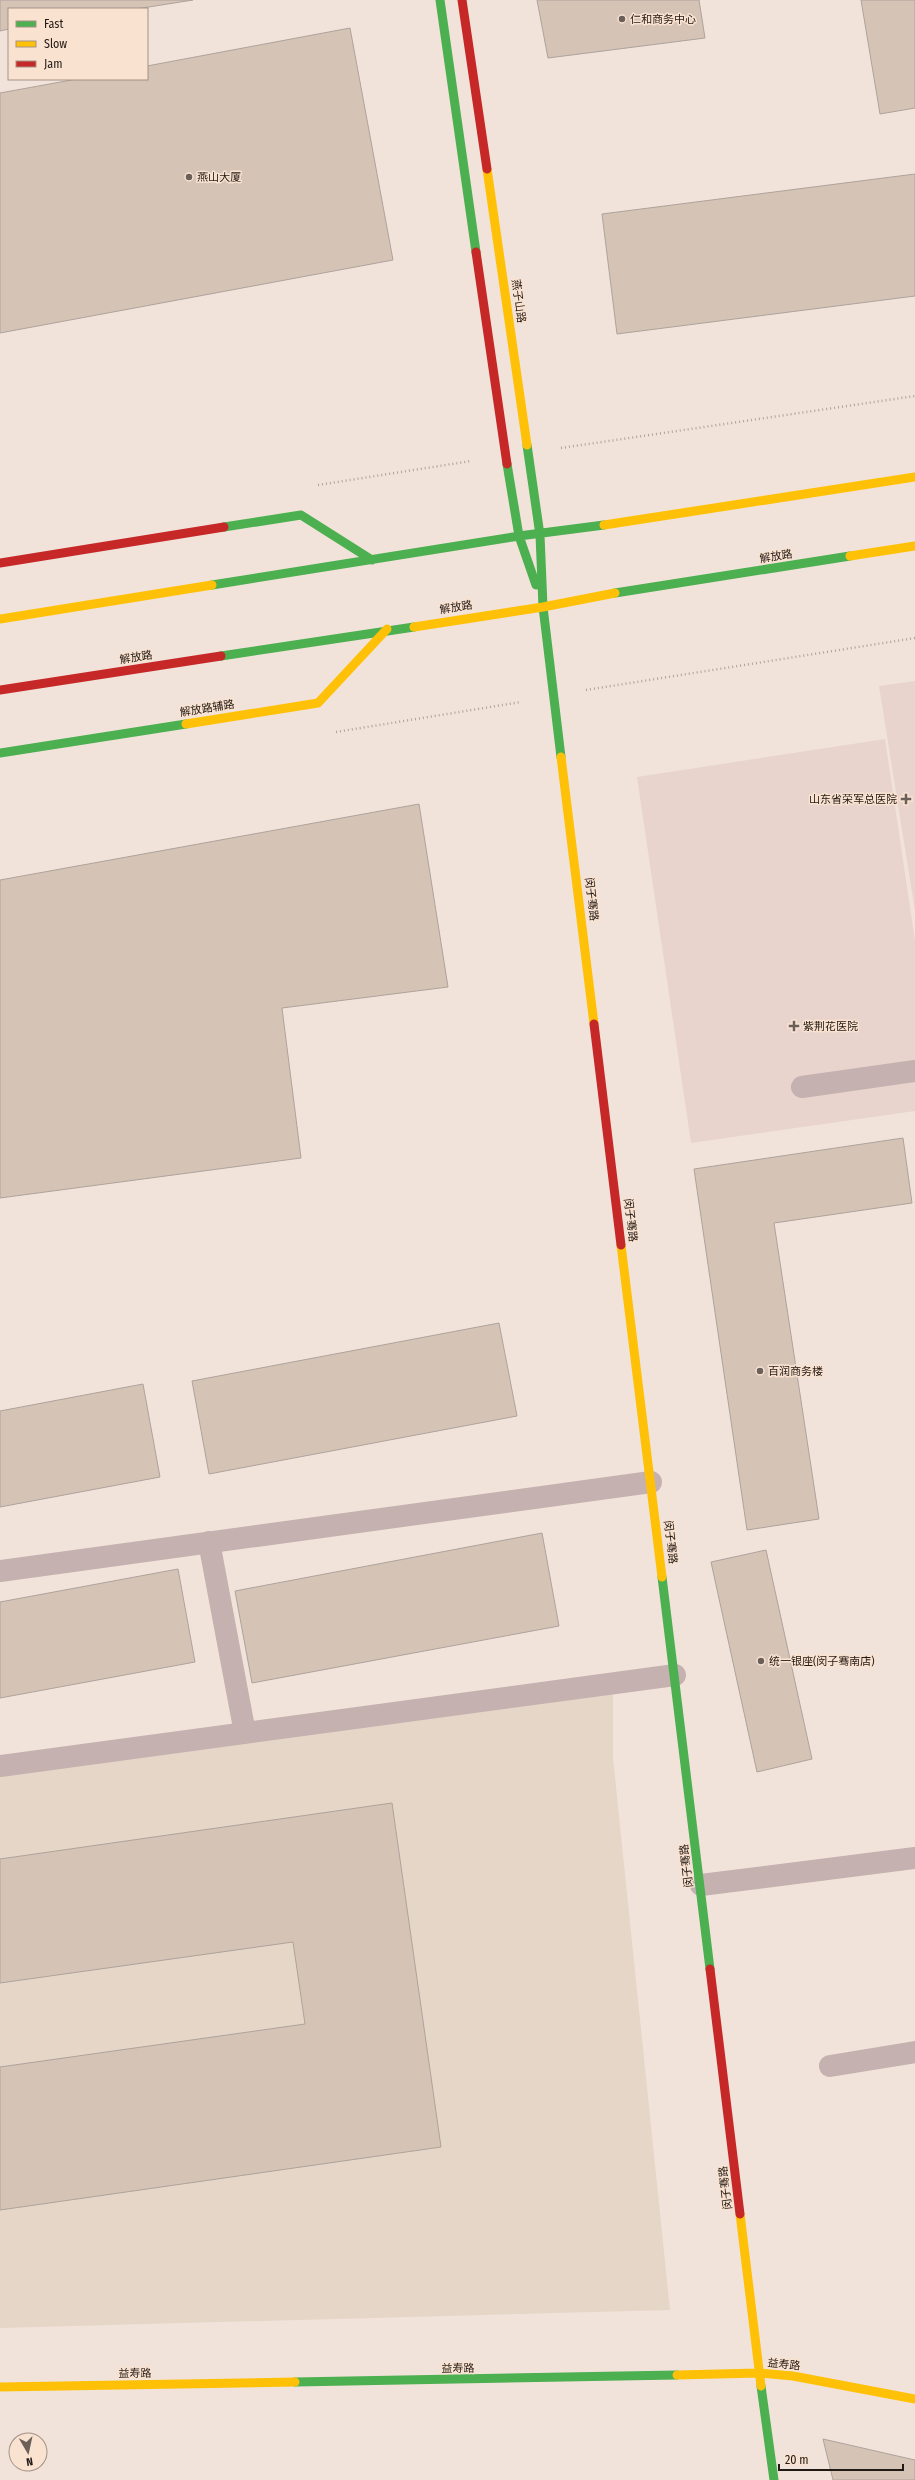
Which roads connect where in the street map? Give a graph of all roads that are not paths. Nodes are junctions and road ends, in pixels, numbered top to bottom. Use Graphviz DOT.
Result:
graph roads {
  1 [pos="440,0"];
  2 [pos="462,0"];
  3 [pos="915,477"];
  4 [pos="540,535"];
  5 [pos="519,536"];
  6 [pos="915,546"];
  7 [pos="372,560"];
  8 [pos="0,563"];
  9 [pos="543,607"];
  10 [pos="0,620"];
  11 [pos="387,629"];
  12 [pos="0,690"];
  13 [pos="0,753"];
  14 [pos="915,1071"];
  15 [pos="802,1087"];
  16 [pos="651,1482"];
  17 [pos="209,1542"];
  18 [pos="0,1571"];
  19 [pos="675,1675"];
  20 [pos="245,1733"];
  21 [pos="0,1766"];
  22 [pos="915,1858"];
  23 [pos="701,1885"];
  24 [pos="915,2052"];
  25 [pos="830,2066"];
  26 [pos="759,2373"];
  27 [pos="0,2387"];
  28 [pos="915,2399"];
  29 [pos="774,2480"];
  1 -- 5 [label="street"];
  2 -- 4 [label="street, 燕子山路"];
  3 -- 4 [label="street"];
  4 -- 5 [label="street"];
  4 -- 9 [label="street, 燕子山路"];
  5 -- 7 [label="street"];
  5 -- 9 [label="street"];
  6 -- 9 [label="street, 解放路"];
  7 -- 8 [label="street"];
  7 -- 10 [label="street"];
  9 -- 11 [label="street, 解放路"];
  9 -- 16 [label="street, 闵子骞路"];
  11 -- 12 [label="street, 解放路"];
  11 -- 13 [label="street, 解放路辅路"];
  14 -- 15 [label="street"];
  16 -- 17 [label="street"];
  16 -- 19 [label="street, 闵子骞路"];
  17 -- 18 [label="street"];
  17 -- 20 [label="street"];
  19 -- 20 [label="street"];
  19 -- 23 [label="street, 闵子骞路"];
  20 -- 21 [label="street"];
  22 -- 23 [label="street"];
  23 -- 26 [label="street, 闵子骞路"];
  24 -- 25 [label="street"];
  26 -- 27 [label="street, 益寿路"];
  26 -- 28 [label="street, 益寿路"];
  26 -- 29 [label="street, 闵子骞路"];
}
